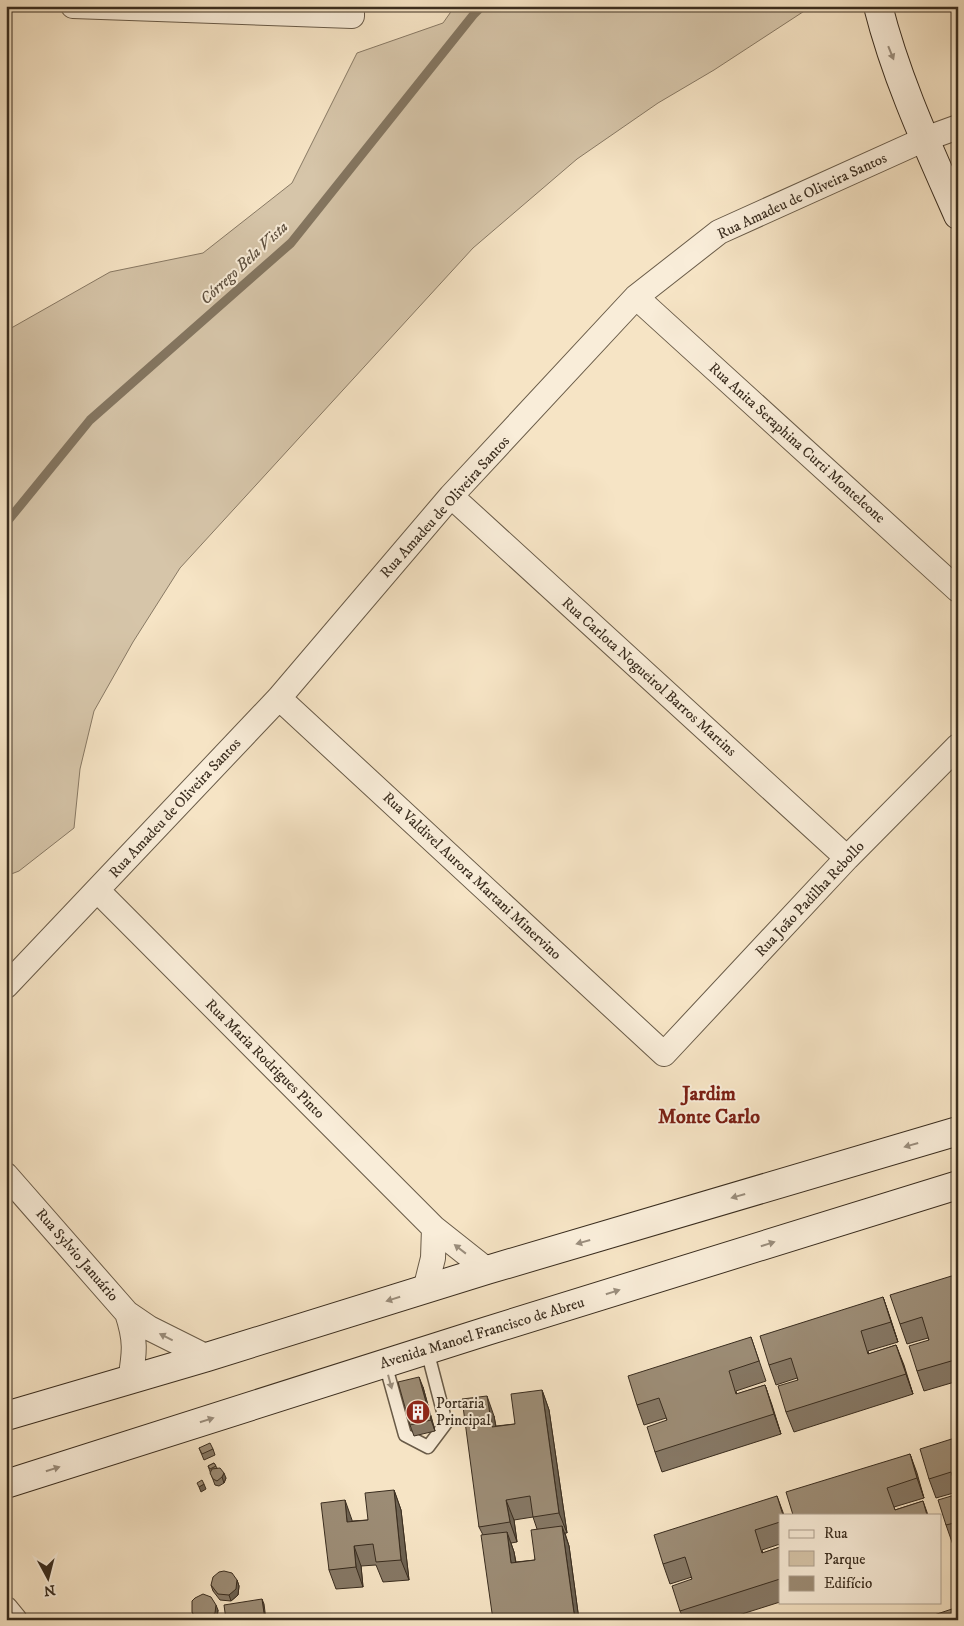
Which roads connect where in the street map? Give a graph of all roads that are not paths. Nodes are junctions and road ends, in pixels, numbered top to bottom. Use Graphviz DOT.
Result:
graph roads {
  1 [pos="72,6"];
  2 [pos="878,6"];
  3 [pos="352,11"];
  4 [pos="958,127"];
  5 [pos="925,140"];
  6 [pos="958,215"];
  7 [pos="636,297"];
  8 [pos="452,496"];
  9 [pos="958,590"];
  10 [pos="279,698"];
  11 [pos="958,746"];
  12 [pos="847,858"];
  13 [pos="97,890"];
  14 [pos="6,986"];
  15 [pos="664,1054"];
  16 [pos="958,1131"];
  17 [pos="6,1175"];
  18 [pos="958,1185"];
  19 [pos="434,1228"];
  20 [pos="486,1270"];
  21 [pos="425,1290"];
  22 [pos="127,1313"];
  23 [pos="427,1350"];
  24 [pos="207,1357"];
  25 [pos="385,1363"];
  26 [pos="130,1380"];
  27 [pos="6,1416"];
  28 [pos="6,1484"];
  29 [pos="6,1609"];
  30 [pos="14,1620"];
  1 -- 3 [label="street"];
  2 -- 5 [label="main road, one-way"];
  4 -- 5 [label="street, Rua Amadeu de Oliveira Santos"];
  5 -- 6 [label="main road"];
  5 -- 7 [label="street, Rua Amadeu de Oliveira Santos"];
  7 -- 8 [label="street, Rua Amadeu de Oliveira Santos"];
  7 -- 9 [label="street, Rua Anita Seraphina Curti Monteleone"];
  8 -- 10 [label="street, Rua Amadeu de Oliveira Santos"];
  8 -- 12 [label="street, Rua Carlota Nogueirol Barros Martins"];
  10 -- 13 [label="street, Rua Amadeu de Oliveira Santos"];
  10 -- 15 [label="street, Rua Valdivel Aurora Martani Minervino"];
  11 -- 12 [label="street, Rua João Padilha Rebollo"];
  12 -- 15 [label="street, Rua João Padilha Rebollo"];
  13 -- 14 [label="street, Rua Amadeu de Oliveira Santos"];
  13 -- 19 [label="street, Rua Maria Rodrigues Pinto"];
  16 -- 20 [label="main road, one-way"];
  17 -- 22 [label="street, Rua Sylvio Januário"];
  23 -- 18 [label="main road, Avenida Manoel Francisco de Abreu, one-way"];
  20 -- 19 [label="street, Rua Maria Rodrigues Pinto, one-way"];
  19 -- 21 [label="street"];
  20 -- 21 [label="main road"];
  21 -- 24 [label="main road, one-way"];
  24 -- 22 [label="street, Rua Sylvio Januário, one-way"];
  22 -- 26 [label="street, Rua Sylvio Januário"];
  23 -- 25 [label="main road, Avenida Manoel Francisco de Abreu"];
  25 -- 23 [label="lane, one-way"];
  24 -- 26 [label="main road"];
  28 -- 25 [label="main road, Avenida Manoel Francisco de Abreu, one-way"];
  26 -- 27 [label="main road"];
  29 -- 30 [label="street"];
}
